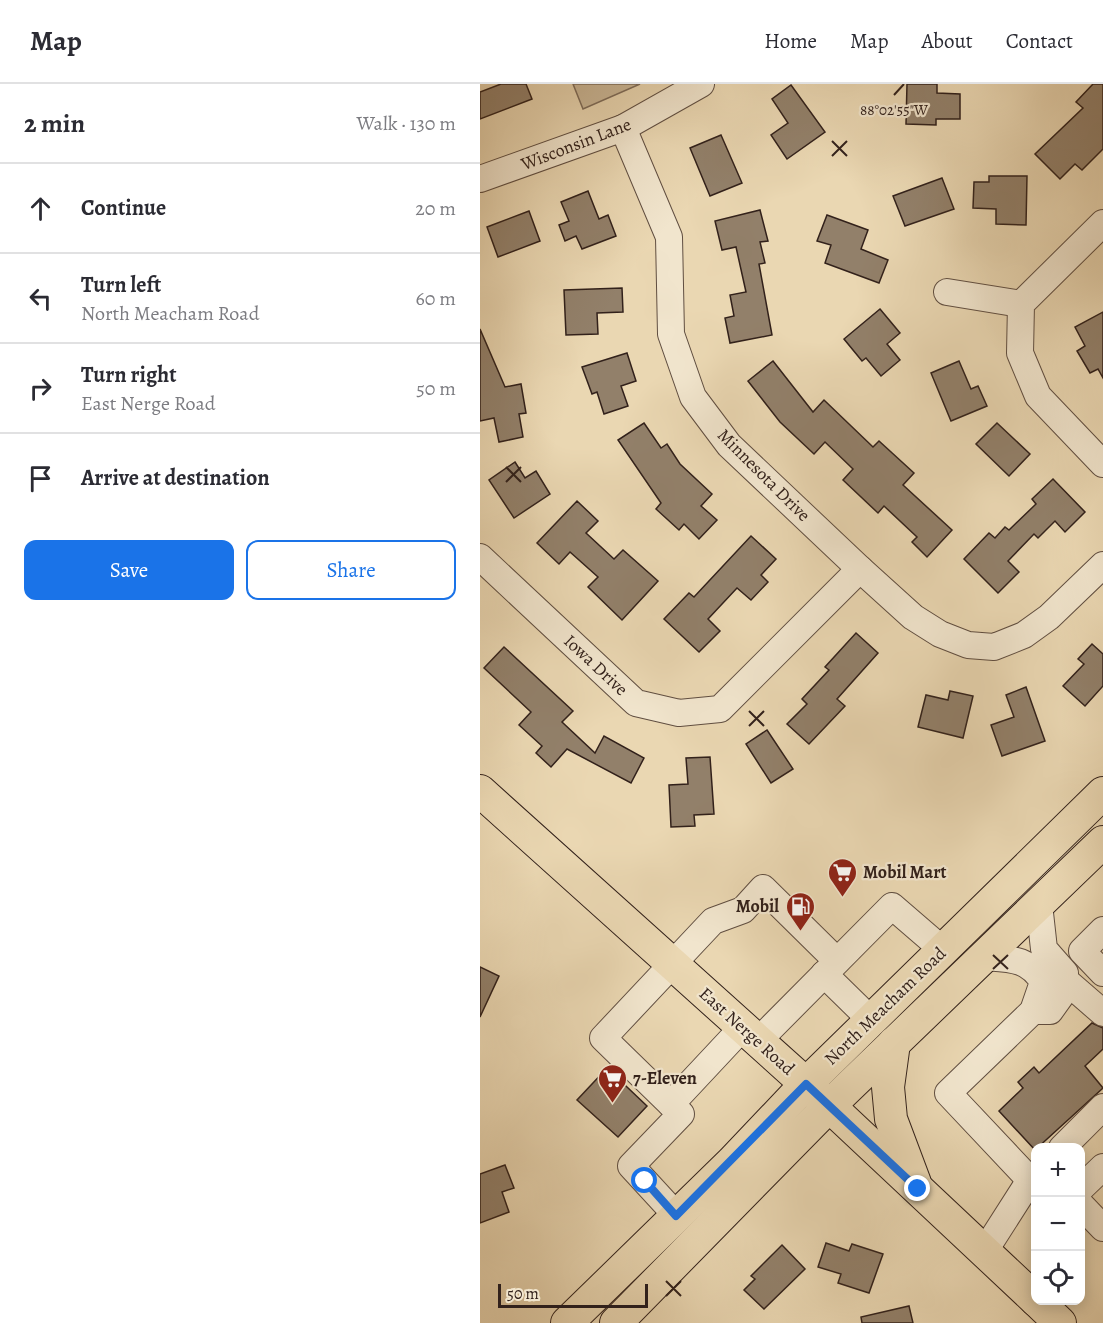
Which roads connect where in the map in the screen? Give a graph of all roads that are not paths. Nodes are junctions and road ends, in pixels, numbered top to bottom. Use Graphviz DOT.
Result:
graph roads {
  1 [pos="701,84"];
  2 [pos="623,128"];
  3 [pos="480,179"];
  4 [pos="1103,223"];
  5 [pos="947,292"];
  6 [pos="1021,304"];
  7 [pos="1103,464"];
  8 [pos="480,557"];
  9 [pos="1103,565"];
  10 [pos="860,569"];
  11 [pos="480,791"];
  12 [pos="1103,793"];
  13 [pos="1103,842"];
  14 [pos="1039,904"];
  15 [pos="1103,930"];
  16 [pos="943,950"];
  17 [pos="984,957"];
  18 [pos="671,963"];
  19 [pos="830,968"];
  20 [pos="1103,973"];
  21 [pos="1065,980"];
  22 [pos="1033,1011"];
  23 [pos="1103,1013"];
  24 [pos="871,1020"];
  25 [pos="751,1034"];
  26 [pos="894,1043"];
  27 [pos="806,1084"];
  28 [pos="671,1104"];
  29 [pos="830,1106"];
  30 [pos="1103,1107"];
  31 [pos="1067,1143"];
  32 [pos="1103,1167"];
  33 [pos="1031,1175"];
  34 [pos="1031,1180"];
  35 [pos="1085,1184"];
  36 [pos="918,1189"];
  37 [pos="1085,1209"];
  38 [pos="676,1216"];
  39 [pos="1103,1228"];
  40 [pos="984,1252"];
  41 [pos="1031,1295"];
  42 [pos="1041,1305"];
  43 [pos="567,1323"];
  44 [pos="616,1323"];
  45 [pos="1060,1323"];
  1 -- 2 [label="street, Wisconsin Lane"];
  2 -- 3 [label="street, Wisconsin Lane"];
  2 -- 10 [label="street, Minnesota Drive"];
  4 -- 6 [label="street"];
  5 -- 6 [label="street"];
  6 -- 7 [label="street"];
  8 -- 10 [label="street, Iowa Drive"];
  9 -- 10 [label="street, Minnesota Drive"];
  11 -- 18 [label="main road, East Nerge Road"];
  12 -- 16 [label="main road, North Meacham Road"];
  13 -- 14 [label="main road, North Meacham Road"];
  14 -- 17 [label="main road, North Meacham Road"];
  14 -- 21 [label="street"];
  15 -- 20 [label="street"];
  16 -- 19 [label="street"];
  16 -- 24 [label="main road, North Meacham Road"];
  17 -- 22 [label="street"];
  17 -- 26 [label="main road, North Meacham Road"];
  18 -- 19 [label="street"];
  18 -- 25 [label="main road, East Nerge Road"];
  18 -- 28 [label="street"];
  19 -- 24 [label="street"];
  19 -- 25 [label="street"];
  21 -- 22 [label="street"];
  21 -- 23 [label="street"];
  22 -- 33 [label="street"];
  24 -- 27 [label="main road, North Meacham Road"];
  25 -- 27 [label="main road, East Nerge Road"];
  25 -- 28 [label="street"];
  26 -- 29 [label="main road, North Meacham Road"];
  26 -- 36 [label="main road"];
  27 -- 29 [label="main road, East Nerge Road"];
  27 -- 38 [label="main road, North Meacham Road"];
  28 -- 38 [label="street"];
  29 -- 36 [label="main road, East Nerge Road"];
  29 -- 44 [label="main road, North Meacham Road"];
  30 -- 31 [label="street"];
  32 -- 35 [label="street"];
  34 -- 40 [label="street"];
  36 -- 40 [label="main road, East Nerge Road"];
  37 -- 39 [label="street"];
  38 -- 43 [label="main road, North Meacham Road"];
  40 -- 41 [label="main road, East Nerge Road"];
  42 -- 45 [label="main road, East Nerge Road"];
}
